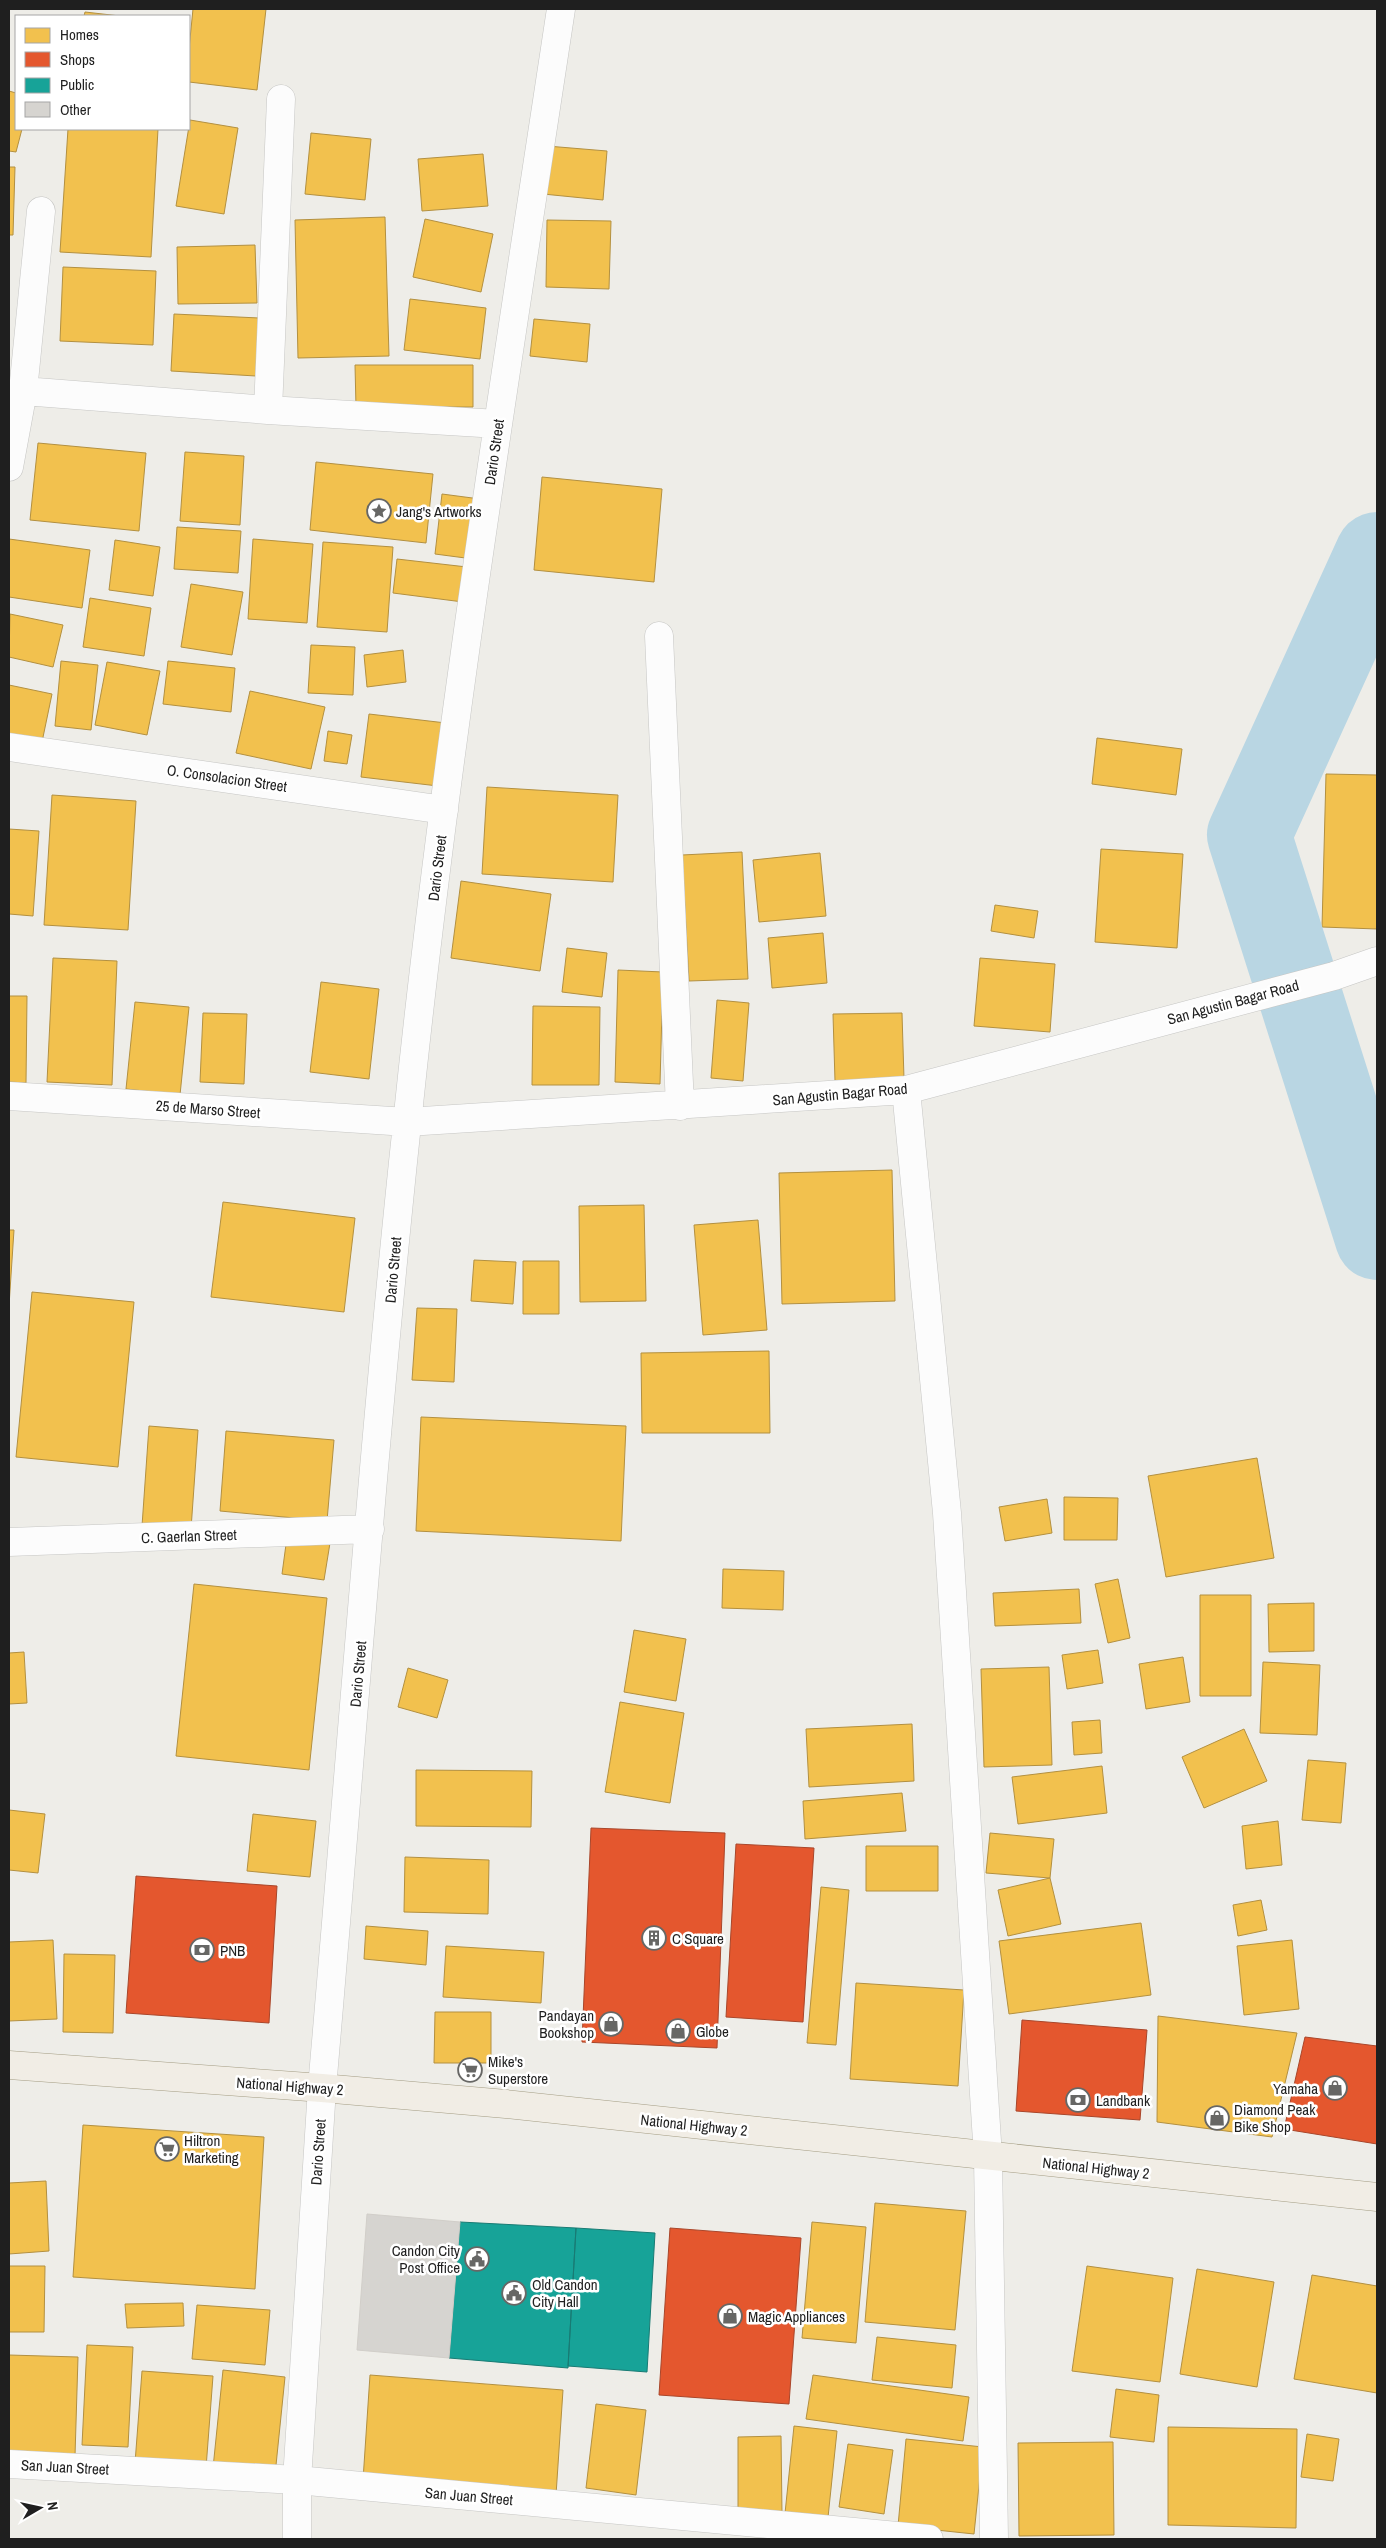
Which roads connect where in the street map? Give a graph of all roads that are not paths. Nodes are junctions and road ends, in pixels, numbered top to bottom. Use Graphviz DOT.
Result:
graph roads {
  1 [pos="562,9"];
  2 [pos="281,98"];
  3 [pos="41,211"];
  4 [pos="23,391"];
  5 [pos="268,410"];
  6 [pos="498,424"];
  7 [pos="9,467"];
  8 [pos="658,636"];
  9 [pos="9,747"];
  10 [pos="444,810"];
  11 [pos="1377,961"];
  12 [pos="906,1090"];
  13 [pos="9,1096"];
  14 [pos="680,1106"];
  15 [pos="407,1122"];
  16 [pos="370,1530"];
  17 [pos="9,1542"];
  18 [pos="9,2065"];
  19 [pos="322,2088"];
  20 [pos="988,2157"];
  21 [pos="1377,2197"];
  22 [pos="9,2464"];
  23 [pos="297,2480"];
  24 [pos="297,2539"];
  25 [pos="929,2539"];
  26 [pos="994,2539"];
  1 -- 6 [label="street, Dario Street"];
  2 -- 5 [label="street"];
  3 -- 4 [label="street"];
  4 -- 5 [label="street"];
  4 -- 7 [label="street"];
  5 -- 6 [label="street"];
  6 -- 10 [label="street, Dario Street"];
  8 -- 14 [label="street"];
  9 -- 10 [label="street, O. Consolacion Street"];
  10 -- 15 [label="street, Dario Street"];
  11 -- 12 [label="street, San Agustin Bagar Road"];
  12 -- 14 [label="street, San Agustin Bagar Road"];
  12 -- 20 [label="street"];
  13 -- 15 [label="street, 25 de Marso Street"];
  14 -- 15 [label="street, San Agustin Bagar Road"];
  15 -- 16 [label="street, Dario Street"];
  16 -- 17 [label="street, C. Gaerlan Street"];
  16 -- 19 [label="street, Dario Street"];
  18 -- 19 [label="main road, National Highway 2"];
  19 -- 20 [label="main road, National Highway 2"];
  19 -- 23 [label="street, Dario Street"];
  20 -- 21 [label="main road, National Highway 2"];
  20 -- 26 [label="street"];
  22 -- 23 [label="street, San Juan Street"];
  23 -- 24 [label="street, Dario Street"];
  23 -- 25 [label="street, San Juan Street"];
}
